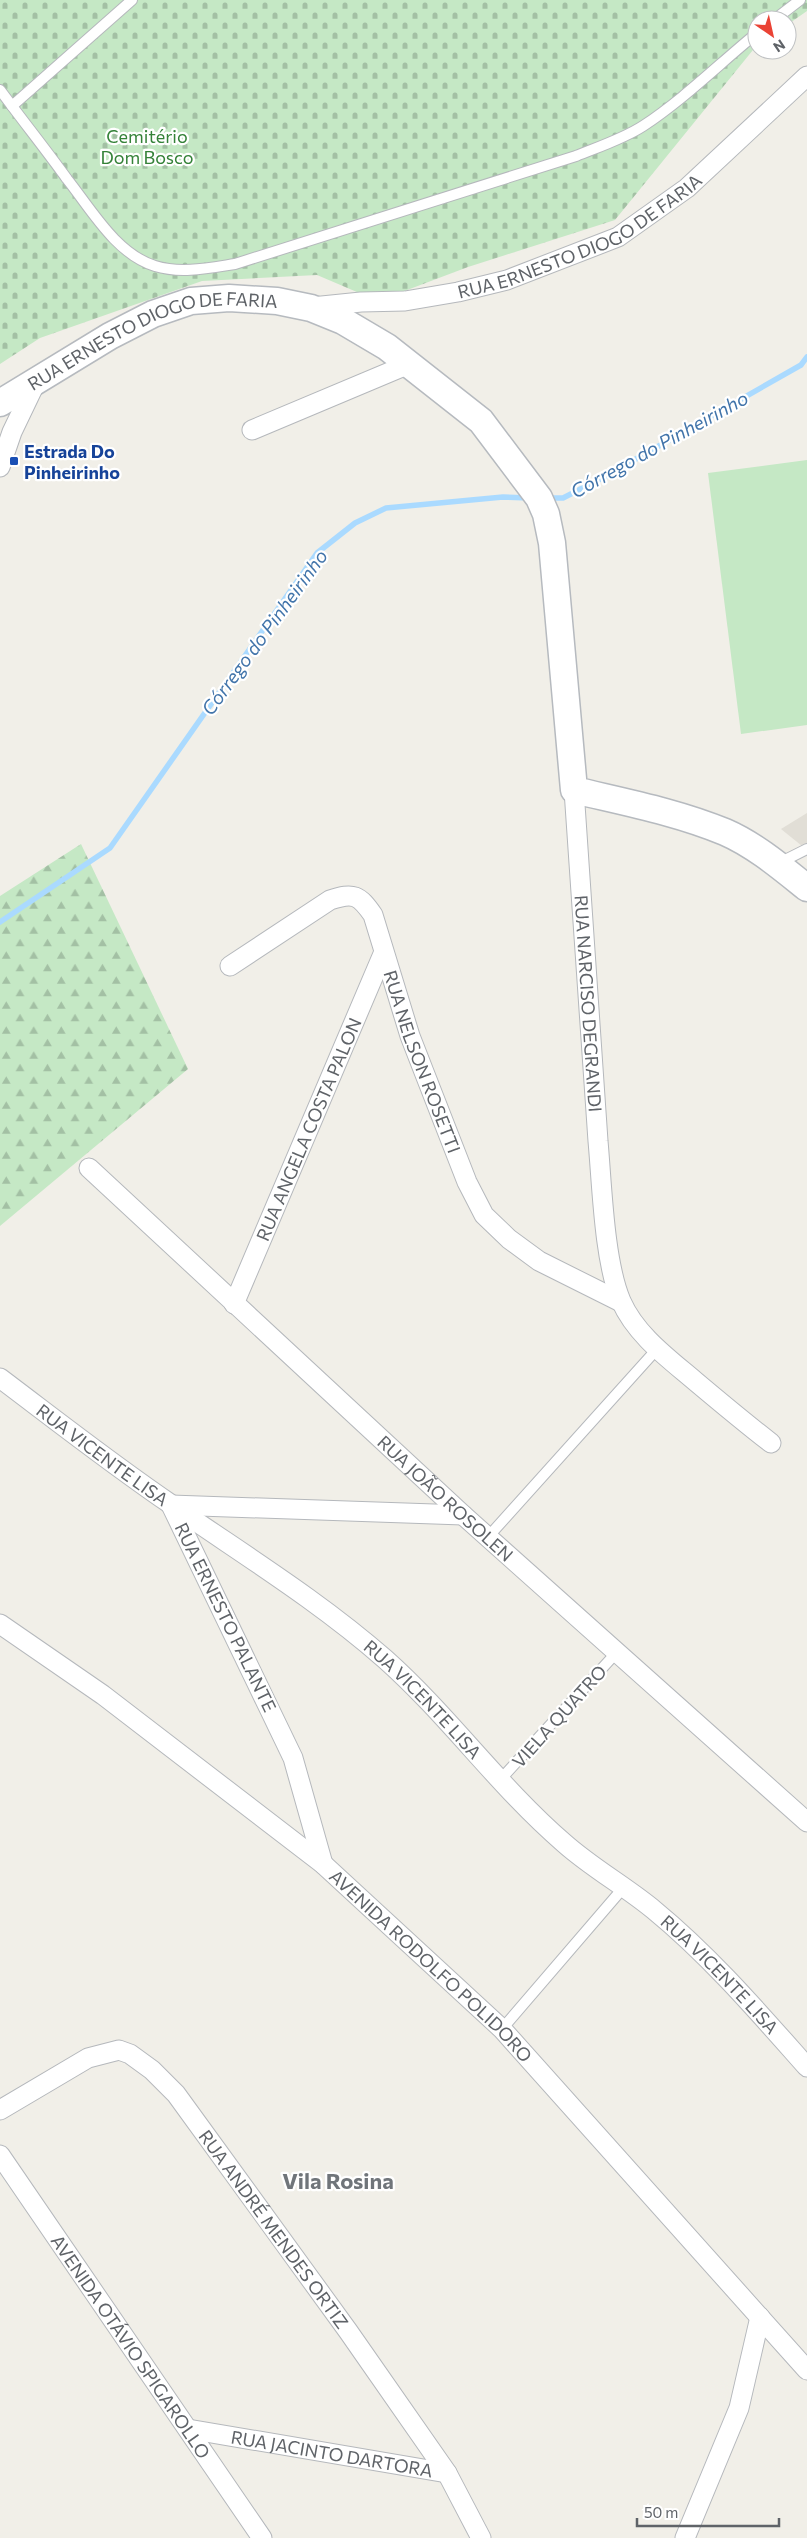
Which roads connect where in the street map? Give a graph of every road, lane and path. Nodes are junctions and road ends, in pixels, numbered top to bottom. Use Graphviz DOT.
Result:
graph roads {
  1 [pos="132,0"];
  2 [pos="800,0"];
  3 [pos="787,10"];
  4 [pos="747,41"];
  5 [pos="807,76"];
  6 [pos="0,90"];
  7 [pos="12,106"];
  8 [pos="311,308"];
  9 [pos="409,364"];
  10 [pos="36,382"];
  11 [pos="0,403"];
  12 [pos="252,430"];
  13 [pos="0,467"];
  14 [pos="540,501"];
  15 [pos="574,790"];
  16 [pos="807,849"];
  17 [pos="776,864"];
  18 [pos="807,888"];
  19 [pos="384,954"];
  20 [pos="230,966"];
  21 [pos="89,1168"];
  22 [pos="621,1302"];
  23 [pos="234,1304"];
  24 [pos="657,1349"];
  25 [pos="0,1378"];
  26 [pos="771,1443"];
  27 [pos="171,1505"];
  28 [pos="463,1515"];
  29 [pos="488,1537"];
  30 [pos="0,1624"];
  31 [pos="617,1652"];
  32 [pos="500,1780"];
  33 [pos="807,1822"];
  34 [pos="323,1864"];
  35 [pos="624,1888"];
  36 [pos="502,2029"];
  37 [pos="807,2067"];
  38 [pos="0,2110"];
  39 [pos="0,2155"];
  40 [pos="760,2317"];
  41 [pos="807,2370"];
  42 [pos="188,2429"];
  43 [pos="447,2474"];
  44 [pos="259,2537"];
  45 [pos="481,2538"];
  46 [pos="685,2538"];
  1 -- 7 [label="lane"];
  2 -- 3 [label="lane"];
  4 -- 7 [label="lane"];
  5 -- 8 [label="street, RUA ERNESTO DIOGO DE FARIA"];
  6 -- 7 [label="lane"];
  8 -- 9 [label="main road, RUA ERNESTO DIOGO DE FARIA"];
  8 -- 10 [label="main road, RUA ERNESTO DIOGO DE FARIA"];
  9 -- 12 [label="street"];
  9 -- 14 [label="main road, RUA ERNESTO DIOGO DE FARIA"];
  10 -- 11 [label="main road, RUA ERNESTO DIOGO DE FARIA"];
  10 -- 13 [label="street"];
  14 -- 15 [label="main road, RUA NARCISO DEGRANDI"];
  15 -- 17 [label="main road"];
  15 -- 22 [label="street, RUA NARCISO DEGRANDI"];
  16 -- 17 [label="lane"];
  17 -- 18 [label="main road"];
  19 -- 20 [label="street, RUA NELSON ROSETTI"];
  19 -- 22 [label="street, RUA NELSON ROSETTI"];
  19 -- 23 [label="street, RUA ANGELA COSTA PALON"];
  21 -- 23 [label="street, RUA JOÃO ROSOLEN"];
  22 -- 24 [label="street, RUA NARCISO DEGRANDI"];
  23 -- 28 [label="street, RUA JOÃO ROSOLEN"];
  24 -- 26 [label="street, RUA NARCISO DEGRANDI"];
  24 -- 29 [label="lane"];
  25 -- 27 [label="street, RUA VICENTE LISA"];
  27 -- 28 [label="street, RUA ERNESTO PALANTE"];
  27 -- 32 [label="street, RUA VICENTE LISA"];
  27 -- 34 [label="street, RUA ERNESTO PALANTE"];
  28 -- 29 [label="street, RUA JOÃO ROSOLEN"];
  29 -- 31 [label="street, RUA JOÃO ROSOLEN"];
  30 -- 34 [label="street, AVENIDA RODOLFO POLIDORO"];
  31 -- 32 [label="lane, VIELA QUATRO"];
  31 -- 33 [label="street, RUA JOÃO ROSOLEN"];
  32 -- 35 [label="street, RUA VICENTE LISA"];
  34 -- 36 [label="street, AVENIDA RODOLFO POLIDORO"];
  35 -- 36 [label="lane"];
  35 -- 37 [label="street, RUA VICENTE LISA"];
  36 -- 40 [label="street, AVENIDA RODOLFO POLIDORO"];
  38 -- 43 [label="street, RUA ANDRÉ MENDES ORTIZ"];
  39 -- 42 [label="street, AVENIDA OTÁVIO SPIGAROLLO"];
  40 -- 41 [label="street, AVENIDA RODOLFO POLIDORO"];
  40 -- 46 [label="street"];
  42 -- 43 [label="street, RUA JACINTO DARTORA"];
  42 -- 44 [label="street, AVENIDA OTÁVIO SPIGAROLLO"];
  43 -- 45 [label="street, RUA ANDRÉ MENDES ORTIZ"];
}
